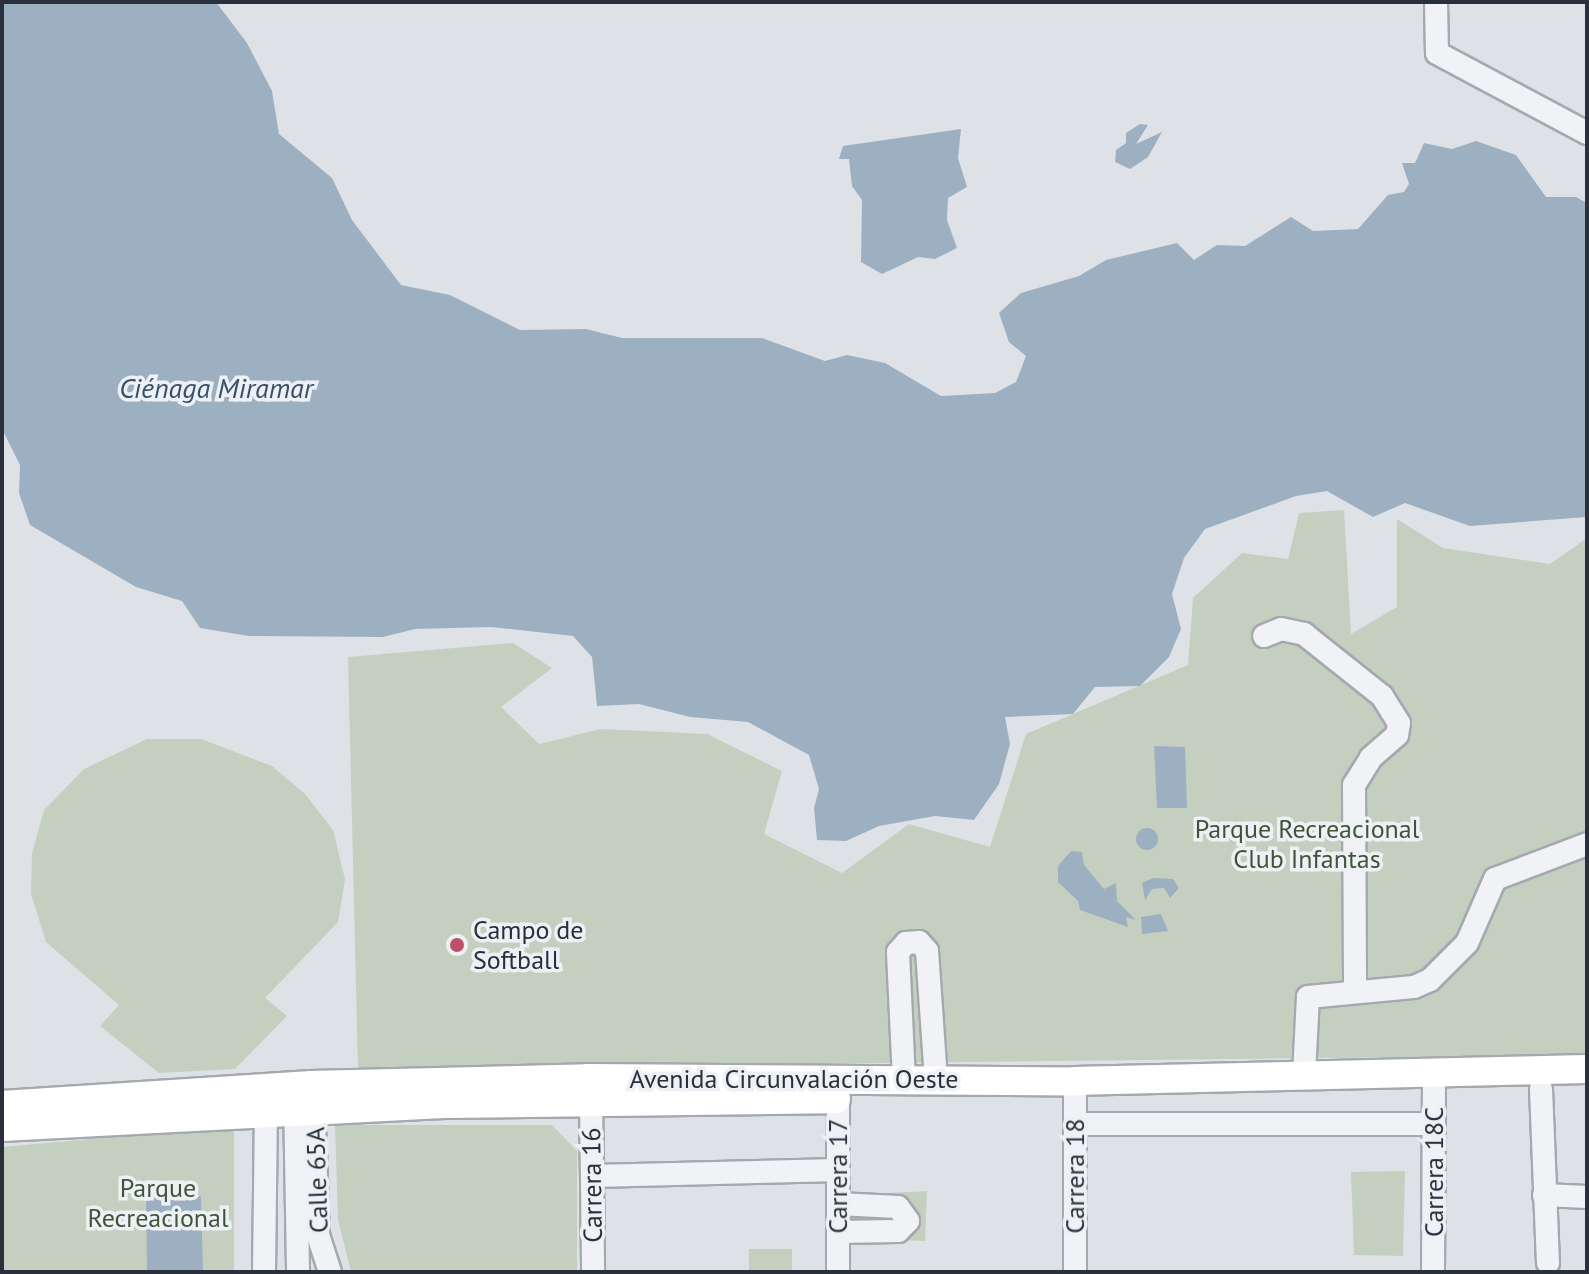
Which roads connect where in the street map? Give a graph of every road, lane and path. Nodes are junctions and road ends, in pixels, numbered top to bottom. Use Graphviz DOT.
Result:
graph roads {
  1 [pos="1436,2"];
  2 [pos="1587,133"];
  3 [pos="1264,636"];
  4 [pos="1587,844"];
  5 [pos="1355,992"];
  6 [pos="1587,1069"];
  7 [pos="1304,1075"];
  8 [pos="904,1080"];
  9 [pos="936,1080"];
  10 [pos="1434,1082"];
  11 [pos="1075,1088"];
  12 [pos="838,1089"];
  13 [pos="1541,1089"];
  14 [pos="1587,1089"];
  15 [pos="304,1098"];
  16 [pos="591,1099"];
  17 [pos="2,1105"];
  18 [pos="266,1111"];
  19 [pos="1075,1124"];
  20 [pos="1434,1124"];
  21 [pos="2,1127"];
  22 [pos="838,1170"];
  23 [pos="593,1176"];
  24 [pos="1544,1195"];
  25 [pos="1587,1197"];
  26 [pos="838,1204"];
  27 [pos="838,1232"];
  28 [pos="1548,1263"];
  29 [pos="264,1272"];
  30 [pos="298,1272"];
  31 [pos="330,1272"];
  32 [pos="593,1272"];
  33 [pos="838,1272"];
  34 [pos="1075,1272"];
  35 [pos="1433,1272"];
  1 -- 2 [label="street"];
  3 -- 5 [label="street"];
  4 -- 5 [label="street"];
  5 -- 7 [label="street"];
  6 -- 10 [label="main road, Avenida Circunvalación Oeste"];
  7 -- 10 [label="main road, Avenida Circunvalación Oeste"];
  7 -- 11 [label="main road, Avenida Circunvalación Oeste"];
  8 -- 9 [label="main road, Avenida Circunvalación Oeste"];
  8 -- 9 [label="street"];
  8 -- 12 [label="main road, Avenida Circunvalación Oeste"];
  9 -- 11 [label="main road, Avenida Circunvalación Oeste"];
  10 -- 11 [label="main road, Avenida Circunvalación Oeste"];
  10 -- 13 [label="main road, Avenida Circunvalación Oeste"];
  10 -- 20 [label="street, Carrera 18C"];
  11 -- 12 [label="main road, Avenida Circunvalación Oeste"];
  11 -- 19 [label="street, Carrera 18"];
  12 -- 15 [label="main road, Avenida Circunvalación Oeste"];
  12 -- 16 [label="main road, Avenida Circunvalación Oeste"];
  12 -- 22 [label="street, Carrera 17"];
  13 -- 14 [label="main road, Avenida Circunvalación Oeste"];
  13 -- 24 [label="street"];
  15 -- 16 [label="main road, Avenida Circunvalación Oeste"];
  15 -- 17 [label="main road, Avenida Circunvalación Oeste"];
  15 -- 18 [label="main road, Avenida Circunvalación Oeste"];
  15 -- 30 [label="street"];
  15 -- 31 [label="street, Calle 65A"];
  16 -- 23 [label="street, Carrera 16"];
  18 -- 21 [label="main road, Avenida Circunvalación Oeste"];
  18 -- 29 [label="street"];
  19 -- 20 [label="street"];
  19 -- 34 [label="street, Carrera 18"];
  20 -- 35 [label="street, Carrera 18C"];
  22 -- 23 [label="street"];
  22 -- 26 [label="street, Carrera 17"];
  23 -- 32 [label="street, Carrera 16"];
  24 -- 25 [label="street"];
  24 -- 28 [label="street"];
  26 -- 27 [label="street, Carrera 17"];
  26 -- 27 [label="street"];
  27 -- 33 [label="street, Carrera 17"];
}
